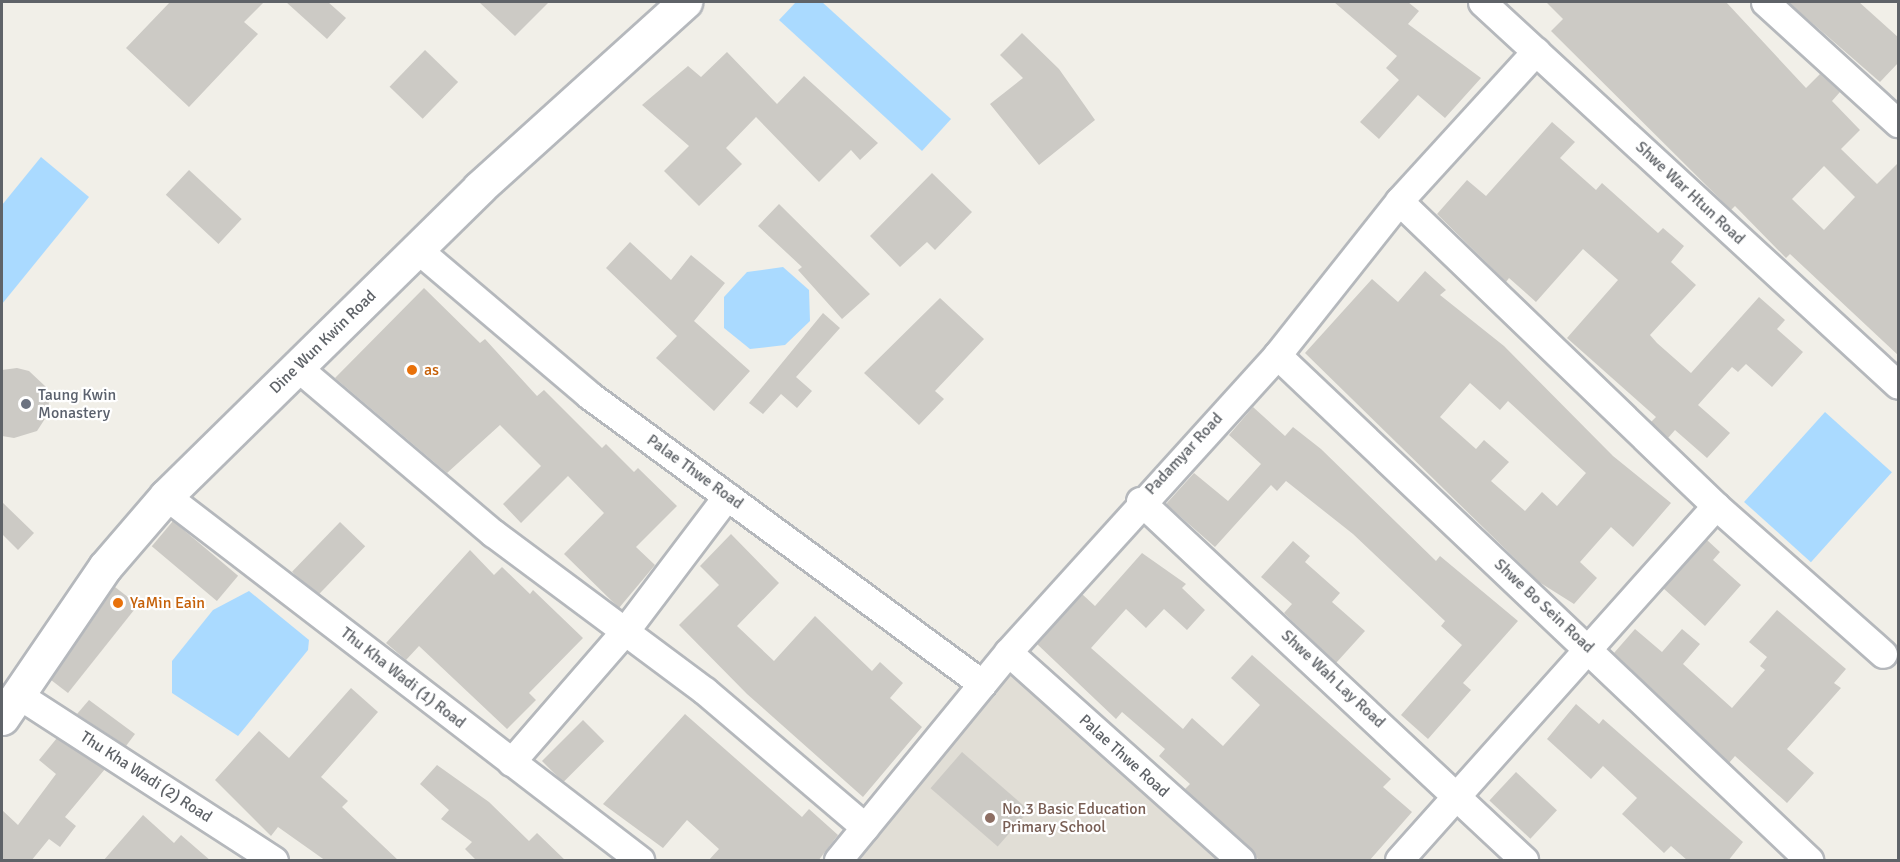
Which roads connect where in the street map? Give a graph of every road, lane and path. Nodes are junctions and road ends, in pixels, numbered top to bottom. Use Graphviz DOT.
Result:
graph roads {
  1 [pos="684,2"];
  2 [pos="1482,2"];
  3 [pos="1766,2"];
  4 [pos="1536,51"];
  5 [pos="1899,123"];
  6 [pos="1399,201"];
  7 [pos="417,249"];
  8 [pos="1277,355"];
  9 [pos="297,367"];
  10 [pos="1899,385"];
  11 [pos="166,496"];
  12 [pos="727,496"];
  13 [pos="1140,501"];
  14 [pos="1716,506"];
  15 [pos="625,631"];
  16 [pos="1588,648"];
  17 [pos="1008,652"];
  18 [pos="1883,654"];
  19 [pos="982,684"];
  20 [pos="9,706"];
  21 [pos="512,762"];
  22 [pos="1458,794"];
  23 [pos="865,826"];
  24 [pos="274,861"];
  25 [pos="640,861"];
  26 [pos="838,861"];
  27 [pos="1240,861"];
  28 [pos="1399,861"];
  29 [pos="1524,861"];
  30 [pos="1809,861"];
  1 -- 7 [label="street, Dine Wun Kwin Road"];
  2 -- 4 [label="street, Shwe War Htun Road"];
  3 -- 5 [label="street"];
  4 -- 6 [label="street, Padamyar Road"];
  4 -- 10 [label="street, Shwe War Htun Road"];
  6 -- 8 [label="street, Padamyar Road"];
  6 -- 14 [label="street"];
  7 -- 9 [label="street, Dine Wun Kwin Road"];
  7 -- 12 [label="street, Palae Thwe Road"];
  8 -- 13 [label="street, Padamyar Road"];
  8 -- 16 [label="street, Shwe Bo Sein Road"];
  9 -- 11 [label="street, Dine Wun Kwin Road"];
  9 -- 15 [label="street"];
  11 -- 20 [label="street, Dine Wun Kwin Road"];
  11 -- 21 [label="street, Thu Kha Wadi (1) Road"];
  12 -- 15 [label="street"];
  12 -- 19 [label="street, Palae Thwe Road"];
  13 -- 17 [label="street, Padamyar Road"];
  13 -- 22 [label="street, Shwe Wah Lay Road"];
  14 -- 16 [label="street"];
  14 -- 18 [label="street"];
  15 -- 21 [label="street"];
  15 -- 23 [label="street"];
  16 -- 22 [label="street"];
  16 -- 30 [label="street, Shwe Bo Sein Road"];
  17 -- 19 [label="street, Padamyar Road"];
  17 -- 27 [label="street, Palae Thwe Road"];
  19 -- 23 [label="street, Padamyar Road"];
  20 -- 24 [label="street, Thu Kha Wadi (2) Road"];
  21 -- 25 [label="street, Thu Kha Wadi (1) Road"];
  22 -- 28 [label="street"];
  22 -- 29 [label="street, Shwe Wah Lay Road"];
  23 -- 26 [label="street, Padamyar Road"];
}
